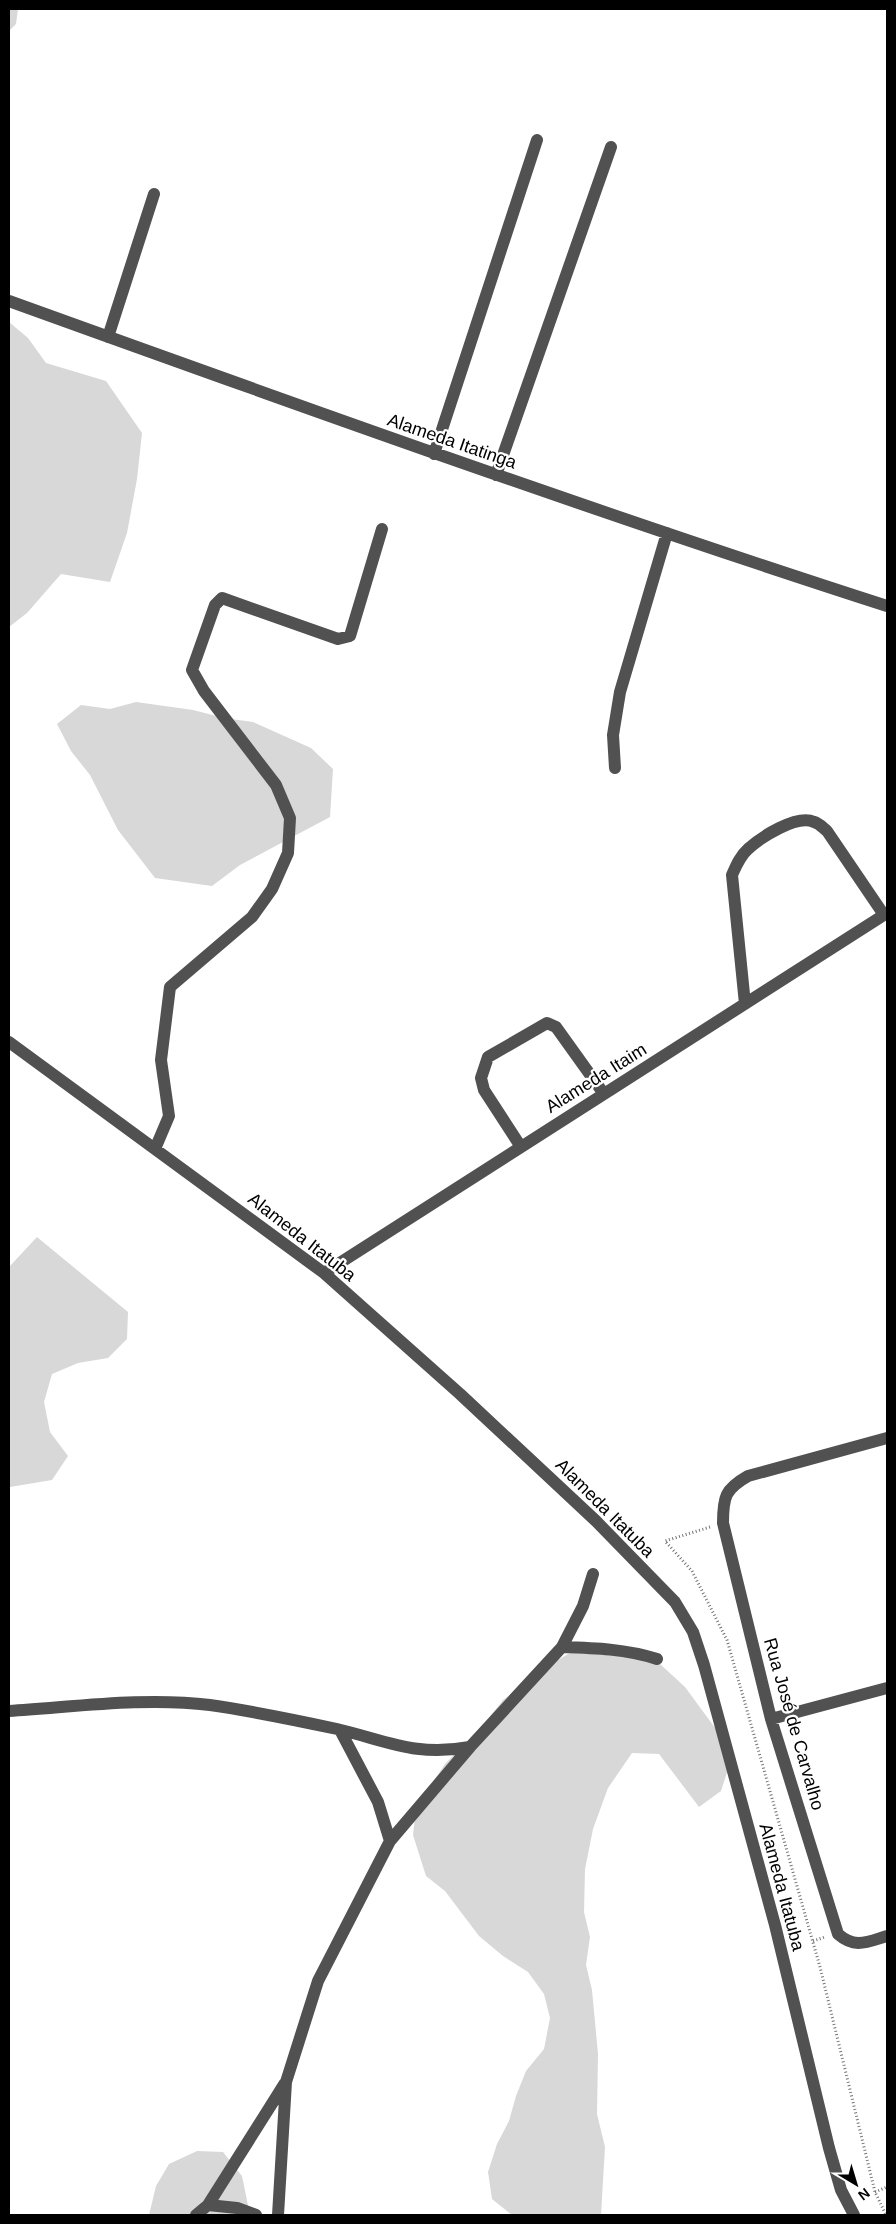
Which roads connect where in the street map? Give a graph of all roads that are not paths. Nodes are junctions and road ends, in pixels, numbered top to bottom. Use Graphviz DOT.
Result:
graph roads {
  1 [pos="536,140"];
  2 [pos="611,147"];
  3 [pos="154,194"];
  4 [pos="9,301"];
  5 [pos="108,336"];
  6 [pos="434,454"];
  7 [pos="496,475"];
  8 [pos="382,529"];
  9 [pos="667,533"];
  10 [pos="887,606"];
  11 [pos="615,768"];
  12 [pos="886,914"];
  13 [pos="745,1004"];
  14 [pos="9,1042"];
  15 [pos="604,1094"];
  16 [pos="521,1147"];
  17 [pos="155,1150"];
  18 [pos="324,1273"];
  19 [pos="887,1438"];
  20 [pos="592,1574"];
  21 [pos="562,1647"];
  22 [pos="657,1659"];
  23 [pos="887,1688"];
  24 [pos="9,1711"];
  25 [pos="771,1719"];
  26 [pos="340,1730"];
  27 [pos="470,1747"];
  28 [pos="390,1841"];
  29 [pos="887,1936"];
  30 [pos="286,2082"];
  31 [pos="208,2205"];
  32 [pos="196,2215"];
  33 [pos="256,2215"];
  34 [pos="278,2215"];
  35 [pos="854,2215"];
  1 -- 6 [label="street"];
  2 -- 7 [label="street"];
  3 -- 5 [label="street"];
  4 -- 5 [label="street, Alameda Itatinga"];
  5 -- 6 [label="street, Alameda Itatinga"];
  6 -- 7 [label="street, Alameda Itatinga"];
  7 -- 9 [label="street, Alameda Itatinga"];
  8 -- 17 [label="street"];
  9 -- 10 [label="street, Alameda Itatinga"];
  9 -- 11 [label="street"];
  12 -- 13 [label="street, Alameda Itaim"];
  12 -- 13 [label="street"];
  13 -- 15 [label="street, Alameda Itaim"];
  14 -- 17 [label="street, Alameda Itatuba"];
  15 -- 16 [label="street, Alameda Itaim"];
  15 -- 16 [label="street"];
  16 -- 18 [label="street, Alameda Itaim"];
  17 -- 18 [label="street, Alameda Itatuba"];
  18 -- 35 [label="street, Alameda Itatuba"];
  19 -- 25 [label="street, Rua José de Carvalho"];
  20 -- 21 [label="street"];
  21 -- 22 [label="street"];
  21 -- 27 [label="street"];
  23 -- 25 [label="street"];
  24 -- 26 [label="street"];
  25 -- 29 [label="street, Rua José de Carvalho"];
  26 -- 27 [label="street"];
  26 -- 28 [label="street"];
  27 -- 28 [label="street"];
  28 -- 30 [label="street"];
  30 -- 31 [label="street"];
  30 -- 34 [label="street"];
  31 -- 32 [label="street"];
  31 -- 33 [label="street"];
}
